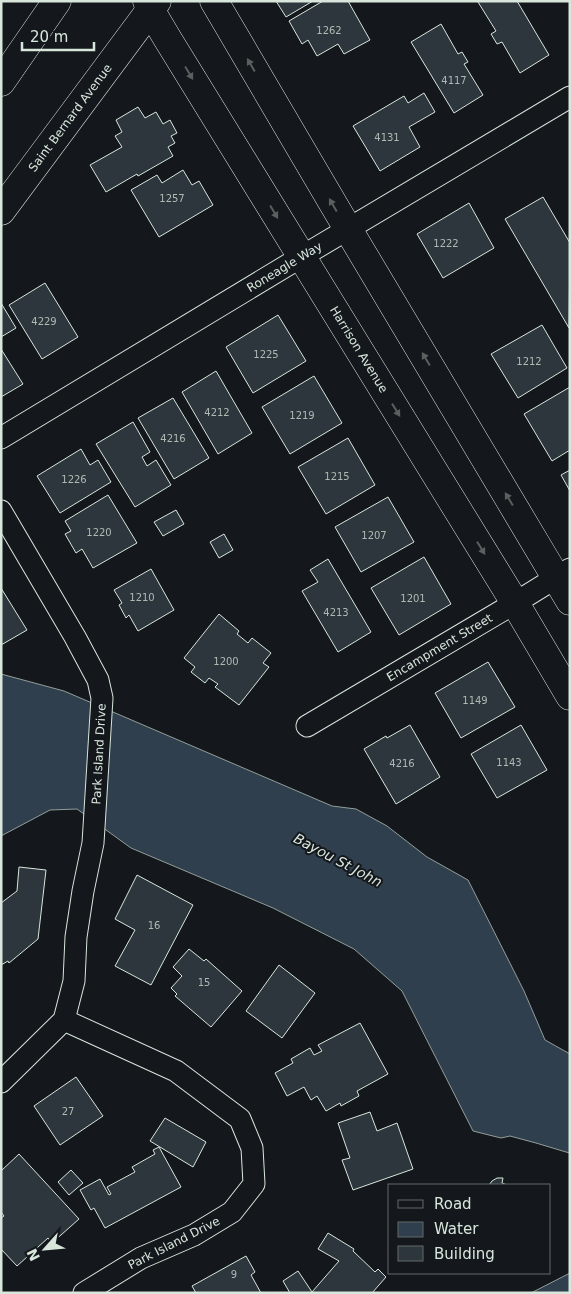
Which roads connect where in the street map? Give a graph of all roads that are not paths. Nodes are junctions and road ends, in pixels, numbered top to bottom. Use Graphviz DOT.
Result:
graph roads {
  1 [pos="57,1"];
  2 [pos="214,1"];
  3 [pos="152,4"];
  4 [pos="1,82"];
  5 [pos="570,97"];
  6 [pos="1,211"];
  7 [pos="348,229"];
  8 [pos="301,257"];
  9 [pos="1,438"];
  10 [pos="1,511"];
  11 [pos="563,573"];
  12 [pos="570,601"];
  13 [pos="515,604"];
  14 [pos="570,696"];
  15 [pos="307,726"];
  16 [pos="64,1020"];
  17 [pos="1,1082"];
  18 [pos="84,1293"];
  1 -- 4 [label="street"];
  7 -- 2 [label="street, one-way"];
  3 -- 6 [label="street, Saint Bernard Avenue"];
  3 -- 8 [label="street, Harrison Avenue, one-way"];
  5 -- 7 [label="street, Roneagle Way"];
  7 -- 8 [label="street, Roneagle Way"];
  11 -- 7 [label="street, one-way"];
  8 -- 9 [label="street, Roneagle Way"];
  8 -- 13 [label="street, Harrison Avenue, one-way"];
  10 -- 16 [label="street, Park Island Drive"];
  11 -- 12 [label="street"];
  11 -- 13 [label="street, Encampment Street"];
  13 -- 14 [label="street, Harrison Avenue"];
  13 -- 15 [label="street, Encampment Street"];
  16 -- 17 [label="street"];
  16 -- 18 [label="street, Park Island Drive"];
}
